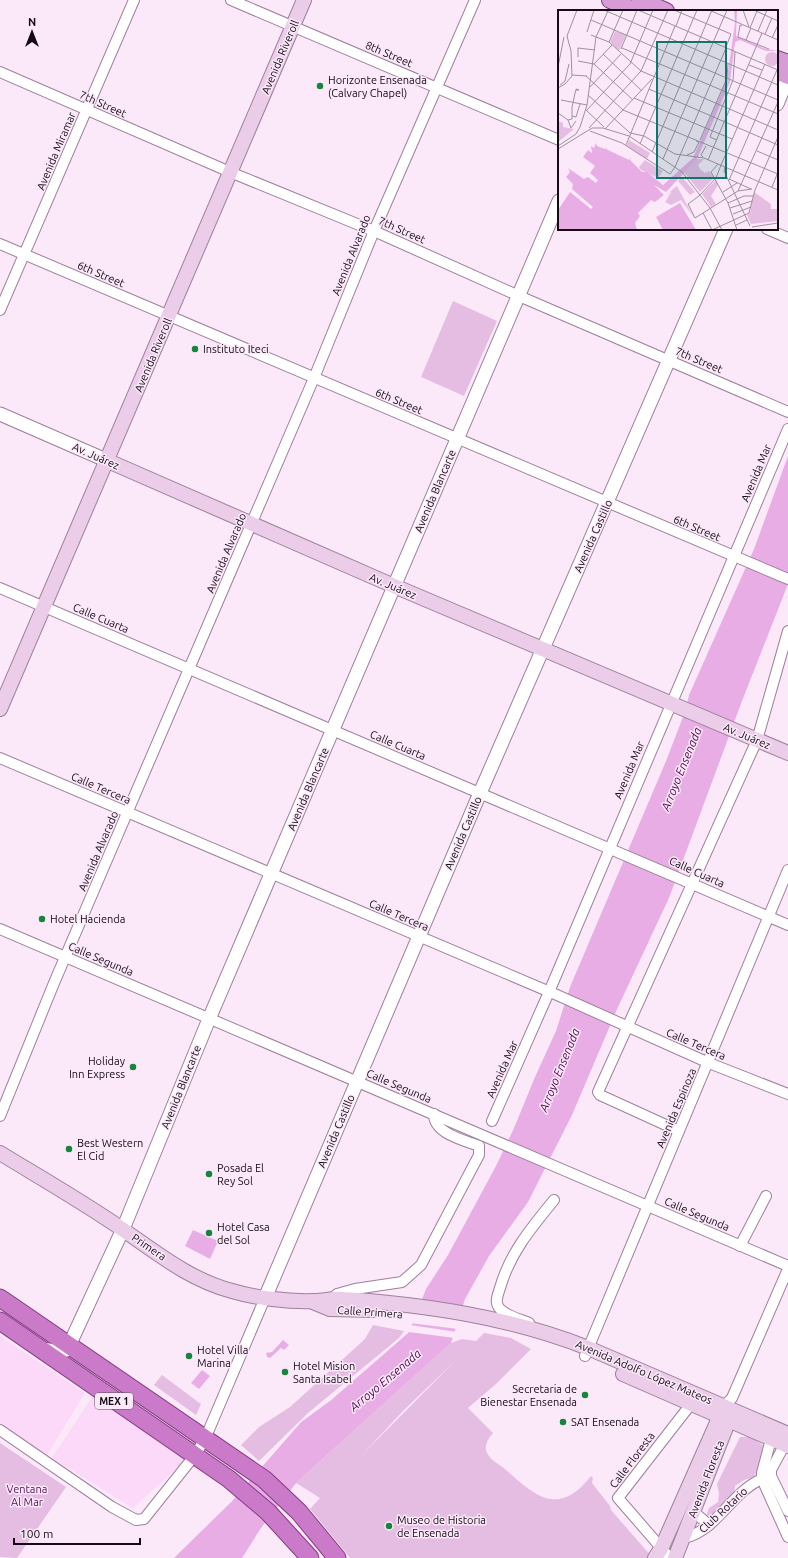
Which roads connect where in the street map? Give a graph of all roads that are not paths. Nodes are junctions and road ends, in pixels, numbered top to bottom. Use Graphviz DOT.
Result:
graph roads {
  1 [pos="134,0"];
  2 [pos="231,0"];
  3 [pos="304,0"];
  4 [pos="475,0"];
  5 [pos="610,0"];
  6 [pos="641,5"];
  7 [pos="662,10"];
  8 [pos="293,26"];
  9 [pos="778,59"];
  10 [pos="788,64"];
  11 [pos="0,72"];
  12 [pos="778,72"];
  13 [pos="788,77"];
  14 [pos="437,88"];
  15 [pos="778,102"];
  16 [pos="87,110"];
  17 [pos="558,140"];
  18 [pos="230,172"];
  19 [pos="558,204"];
  20 [pos="726,230"];
  21 [pos="769,230"];
  22 [pos="374,231"];
  23 [pos="788,238"];
  24 [pos="0,244"];
  25 [pos="25,255"];
  26 [pos="518,296"];
  27 [pos="0,310"];
  28 [pos="170,316"];
  29 [pos="670,361"];
  30 [pos="314,378"];
  31 [pos="788,412"];
  32 [pos="0,414"];
  33 [pos="788,429"];
  34 [pos="458,439"];
  35 [pos="108,461"];
  36 [pos="607,503"];
  37 [pos="251,524"];
  38 [pos="736,557"];
  39 [pos="788,579"];
  40 [pos="394,586"];
  41 [pos="0,588"];
  42 [pos="43,606"];
  43 [pos="788,632"];
  44 [pos="543,649"];
  45 [pos="190,668"];
  46 [pos="670,703"];
  47 [pos="0,709"];
  48 [pos="332,731"];
  49 [pos="757,740"];
  50 [pos="788,753"];
  51 [pos="0,758"];
  52 [pos="480,793"];
  53 [pos="128,813"];
  54 [pos="614,849"];
  55 [pos="788,870"];
  56 [pos="271,874"];
  57 [pos="692,883"];
  58 [pos="768,916"];
  59 [pos="788,925"];
  60 [pos="0,929"];
  61 [pos="419,937"];
  62 [pos="66,958"];
  63 [pos="553,994"];
  64 [pos="209,1019"];
  65 [pos="626,1026"];
  66 [pos="708,1063"];
  67 [pos="357,1081"];
  68 [pos="788,1094"];
  69 [pos="438,1115"];
  70 [pos="0,1116"];
  71 [pos="492,1121"];
  72 [pos="679,1130"];
  73 [pos="0,1153"];
  74 [pos="766,1196"];
  75 [pos="554,1200"];
  76 [pos="647,1206"];
  77 [pos="123,1229"];
  78 [pos="740,1246"];
  79 [pos="788,1268"];
  80 [pos="0,1298"];
  81 [pos="265,1298"];
  82 [pos="313,1302"];
  83 [pos="331,1304"];
  84 [pos="0,1321"];
  85 [pos="537,1333"];
  86 [pos="70,1345"];
  87 [pos="40,1349"];
  88 [pos="587,1352"];
  89 [pos="691,1404"];
  90 [pos="727,1410"];
  91 [pos="0,1430"];
  92 [pos="771,1438"];
  93 [pos="205,1439"];
  94 [pos="787,1441"];
  95 [pos="195,1455"];
  96 [pos="762,1479"];
  97 [pos="788,1511"];
  98 [pos="694,1512"];
  99 [pos="709,1525"];
  100 [pos="788,1537"];
  101 [pos="684,1538"];
  102 [pos="662,1554"];
  103 [pos="310,1558"];
  104 [pos="337,1558"];
  105 [pos="675,1558"];
  1 -- 16 [label="street, Avenida Miramar"];
  2 -- 8 [label="street, 8th Street"];
  3 -- 8 [label="main road, Avenida Riveroll"];
  4 -- 14 [label="street, Avenida Alvarado"];
  5 -- 6 [label="main road"];
  6 -- 7 [label="main road"];
  8 -- 14 [label="street, 8th Street"];
  8 -- 18 [label="main road, Avenida Riveroll"];
  9 -- 10 [label="main road"];
  11 -- 16 [label="street, 7th Street"];
  12 -- 13 [label="main road"];
  13 -- 15 [label="street"];
  14 -- 17 [label="street, 8th Street"];
  14 -- 22 [label="street, Avenida Alvarado"];
  16 -- 18 [label="street, 7th Street"];
  16 -- 25 [label="street, Avenida Miramar"];
  18 -- 22 [label="street, 7th Street"];
  18 -- 28 [label="main road, Avenida Riveroll"];
  19 -- 26 [label="street, Avenida Blancarte"];
  20 -- 29 [label="street, Avenida Castillo"];
  21 -- 23 [label="street"];
  22 -- 26 [label="street, 7th Street"];
  22 -- 30 [label="street, Avenida Alvarado"];
  24 -- 25 [label="street, 6th Street"];
  25 -- 27 [label="street, Avenida Miramar"];
  25 -- 28 [label="street, 6th Street"];
  26 -- 29 [label="street, 7th Street"];
  26 -- 34 [label="street, Avenida Blancarte"];
  28 -- 30 [label="street, 6th Street"];
  28 -- 35 [label="main road, Avenida Riveroll"];
  29 -- 31 [label="street, 7th Street"];
  29 -- 36 [label="street, Avenida Castillo"];
  30 -- 34 [label="street, 6th Street"];
  30 -- 37 [label="street, Avenida Alvarado"];
  32 -- 35 [label="street, Av. Juárez"];
  33 -- 38 [label="street, Avenida Mar"];
  34 -- 36 [label="street, 6th Street"];
  34 -- 40 [label="street, Avenida Blancarte"];
  35 -- 37 [label="main road, Av. Juárez"];
  35 -- 42 [label="main road, Avenida Riveroll"];
  36 -- 38 [label="street, 6th Street"];
  36 -- 44 [label="street, Avenida Castillo"];
  37 -- 40 [label="main road, Av. Juárez"];
  37 -- 45 [label="street, Avenida Alvarado"];
  38 -- 39 [label="street, 6th Street"];
  38 -- 46 [label="street, Avenida Mar"];
  40 -- 44 [label="main road, Av. Juárez"];
  40 -- 48 [label="street, Avenida Blancarte"];
  41 -- 42 [label="street, Calle Cuarta"];
  42 -- 45 [label="street, Calle Cuarta"];
  42 -- 47 [label="main road, Avenida Riveroll"];
  43 -- 49 [label="street"];
  44 -- 46 [label="main road, Av. Juárez"];
  44 -- 52 [label="street, Avenida Castillo"];
  45 -- 48 [label="street, Calle Cuarta"];
  45 -- 53 [label="street, Avenida Alvarado"];
  46 -- 49 [label="main road, Av. Juárez"];
  46 -- 54 [label="street, Avenida Mar"];
  48 -- 52 [label="street, Calle Cuarta"];
  48 -- 56 [label="street, Avenida Blancarte"];
  49 -- 50 [label="main road, Av. Juárez"];
  49 -- 57 [label="street"];
  51 -- 53 [label="street, Calle Tercera"];
  52 -- 54 [label="street, Calle Cuarta"];
  52 -- 61 [label="street, Avenida Castillo"];
  53 -- 56 [label="street, Calle Tercera"];
  53 -- 62 [label="street, Avenida Alvarado"];
  54 -- 57 [label="street, Calle Cuarta"];
  54 -- 63 [label="street, Avenida Mar"];
  55 -- 58 [label="street, Avenida Espinoza"];
  56 -- 61 [label="street, Calle Tercera"];
  56 -- 64 [label="street, Avenida Blancarte"];
  57 -- 58 [label="street, Calle Cuarta"];
  57 -- 65 [label="street"];
  58 -- 59 [label="street, Calle Cuarta"];
  58 -- 66 [label="street, Avenida Espinoza"];
  60 -- 62 [label="street, Calle Segunda"];
  61 -- 63 [label="street, Calle Tercera"];
  61 -- 67 [label="street, Avenida Castillo"];
  62 -- 64 [label="street, Calle Segunda"];
  62 -- 70 [label="street, Avenida Alvarado"];
  63 -- 65 [label="street, Calle Tercera"];
  63 -- 71 [label="street, Avenida Mar"];
  64 -- 67 [label="street, Calle Segunda"];
  64 -- 77 [label="street, Avenida Blancarte"];
  65 -- 66 [label="street, Calle Tercera"];
  65 -- 72 [label="street"];
  66 -- 68 [label="street, Calle Tercera"];
  66 -- 72 [label="street, Avenida Espinoza"];
  67 -- 69 [label="street, Calle Segunda"];
  67 -- 81 [label="street, Avenida Castillo"];
  69 -- 76 [label="street, Calle Segunda"];
  69 -- 83 [label="street"];
  72 -- 76 [label="street, Avenida Espinoza"];
  73 -- 77 [label="main road, Primera"];
  74 -- 78 [label="street"];
  75 -- 85 [label="street"];
  76 -- 78 [label="street, Calle Segunda"];
  76 -- 88 [label="street, Avenida Espinoza"];
  77 -- 81 [label="main road, Primera"];
  77 -- 86 [label="street, Avenida Blancarte"];
  78 -- 79 [label="street, Calle Segunda"];
  79 -- 90 [label="street, Avenida Floresta"];
  80 -- 86 [label="highway, MEX 1"];
  81 -- 82 [label="main road, Primera"];
  81 -- 93 [label="street, Avenida Castillo"];
  82 -- 83 [label="main road, Calle Primera"];
  83 -- 85 [label="main road, Calle Primera"];
  84 -- 87 [label="highway, MEX 1"];
  85 -- 88 [label="main road, Calle Primera"];
  86 -- 87 [label="street"];
  86 -- 93 [label="highway, MEX 1"];
  87 -- 95 [label="highway, MEX 1"];
  88 -- 89 [label="main road, Avenida Adolfo López Mateos"];
  88 -- 90 [label="main road, Avenida Adolfo López Mateos"];
  89 -- 90 [label="main road, Avenida Adolfo López Mateos"];
  89 -- 102 [label="street, Calle Floresta"];
  90 -- 92 [label="main road, Avenida Adolfo López Mateos"];
  90 -- 94 [label="main road, Avenida Adolfo López Mateos"];
  90 -- 98 [label="main road, Avenida Floresta"];
  90 -- 102 [label="main road, Avenida Floresta"];
  91 -- 95 [label="street, Avenida Castillo"];
  92 -- 94 [label="main road, Avenida Adolfo López Mateos"];
  92 -- 96 [label="street"];
  93 -- 95 [label="street, Avenida Castillo"];
  93 -- 104 [label="highway, MEX 1"];
  94 -- 97 [label="street"];
  95 -- 103 [label="highway, MEX 1"];
  96 -- 99 [label="street, Club Rotario"];
  96 -- 100 [label="street"];
  98 -- 99 [label="street"];
  98 -- 101 [label="main road, Avenida Floresta"];
  99 -- 101 [label="street, Club Rotario"];
  101 -- 105 [label="main road, Avenida Floresta"];
}
